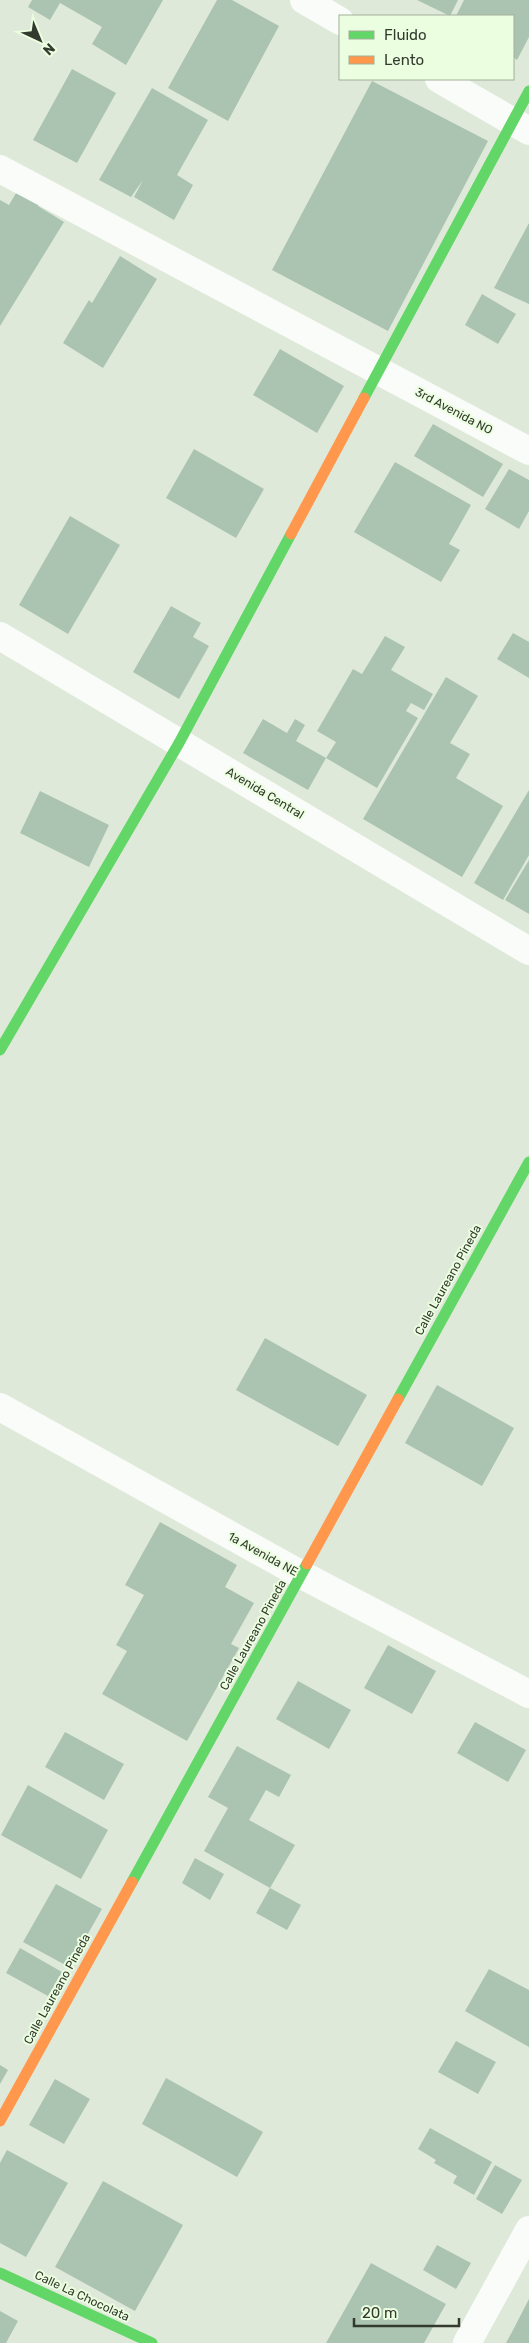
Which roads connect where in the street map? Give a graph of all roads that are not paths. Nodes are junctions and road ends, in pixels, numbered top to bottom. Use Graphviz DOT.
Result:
graph roads {
  1 [pos="304,0"];
  2 [pos="339,20"];
  3 [pos="441,80"];
  4 [pos="529,91"];
  5 [pos="521,126"];
  6 [pos="0,169"];
  7 [pos="379,372"];
  8 [pos="529,451"];
  9 [pos="0,636"];
  10 [pos="179,742"];
  11 [pos="529,951"];
  12 [pos="0,1050"];
  13 [pos="529,1162"];
  14 [pos="0,1407"];
  15 [pos="302,1575"];
  16 [pos="529,1694"];
  17 [pos="0,2120"];
  18 [pos="529,2230"];
  19 [pos="0,2273"];
  20 [pos="152,2343"];
  21 [pos="467,2343"];
  1 -- 2 [label="street"];
  3 -- 5 [label="street"];
  4 -- 5 [label="street"];
  5 -- 7 [label="street"];
  6 -- 7 [label="street, 3rd Avenida NO"];
  7 -- 8 [label="street, 3rd Avenida NO"];
  7 -- 10 [label="street"];
  9 -- 10 [label="street, Avenida Central"];
  10 -- 11 [label="street, Avenida Central"];
  10 -- 12 [label="street"];
  13 -- 15 [label="street, Calle Laureano Pineda"];
  14 -- 15 [label="street, 1a Avenida NE"];
  15 -- 16 [label="street, 1a Avenida NE"];
  15 -- 17 [label="street, Calle Laureano Pineda"];
  18 -- 21 [label="street"];
  19 -- 20 [label="street, Calle La Chocolata"];
}
